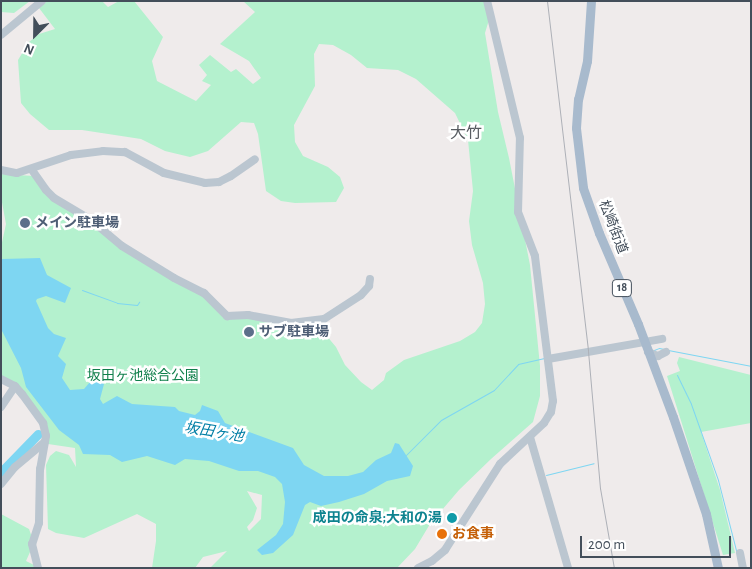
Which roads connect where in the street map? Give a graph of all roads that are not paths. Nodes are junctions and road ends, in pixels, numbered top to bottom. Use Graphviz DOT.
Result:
graph roads {
  1 [pos="42,1"];
  2 [pos="488,1"];
  3 [pos="590,1"];
  4 [pos="1,35"];
  5 [pos="255,159"];
  6 [pos="1,170"];
  7 [pos="32,170"];
  8 [pos="370,279"];
  9 [pos="662,339"];
  10 [pos="644,341"];
  11 [pos="648,352"];
  12 [pos="666,352"];
  13 [pos="548,359"];
  14 [pos="1,378"];
  15 [pos="14,386"];
  16 [pos="1,407"];
  17 [pos="530,437"];
  18 [pos="45,442"];
  19 [pos="1,484"];
  20 [pos="740,553"];
  21 [pos="38,568"];
  22 [pos="418,568"];
  23 [pos="568,568"];
  24 [pos="718,568"];
  25 [pos="743,568"];
  1 -- 4 [label="street"];
  2 -- 13 [label="street"];
  3 -- 10 [label="main road, 松崎街道 / 18"];
  5 -- 7 [label="street"];
  6 -- 7 [label="street"];
  7 -- 8 [label="street"];
  9 -- 10 [label="street"];
  10 -- 11 [label="main road, 松崎街道 / 18"];
  10 -- 13 [label="street"];
  11 -- 12 [label="street"];
  11 -- 24 [label="main road, 松崎街道 / 18"];
  13 -- 17 [label="street"];
  14 -- 15 [label="street"];
  15 -- 16 [label="street"];
  15 -- 18 [label="street"];
  17 -- 22 [label="street"];
  17 -- 23 [label="street"];
  18 -- 19 [label="street"];
  18 -- 21 [label="street"];
  20 -- 25 [label="street"];
}
